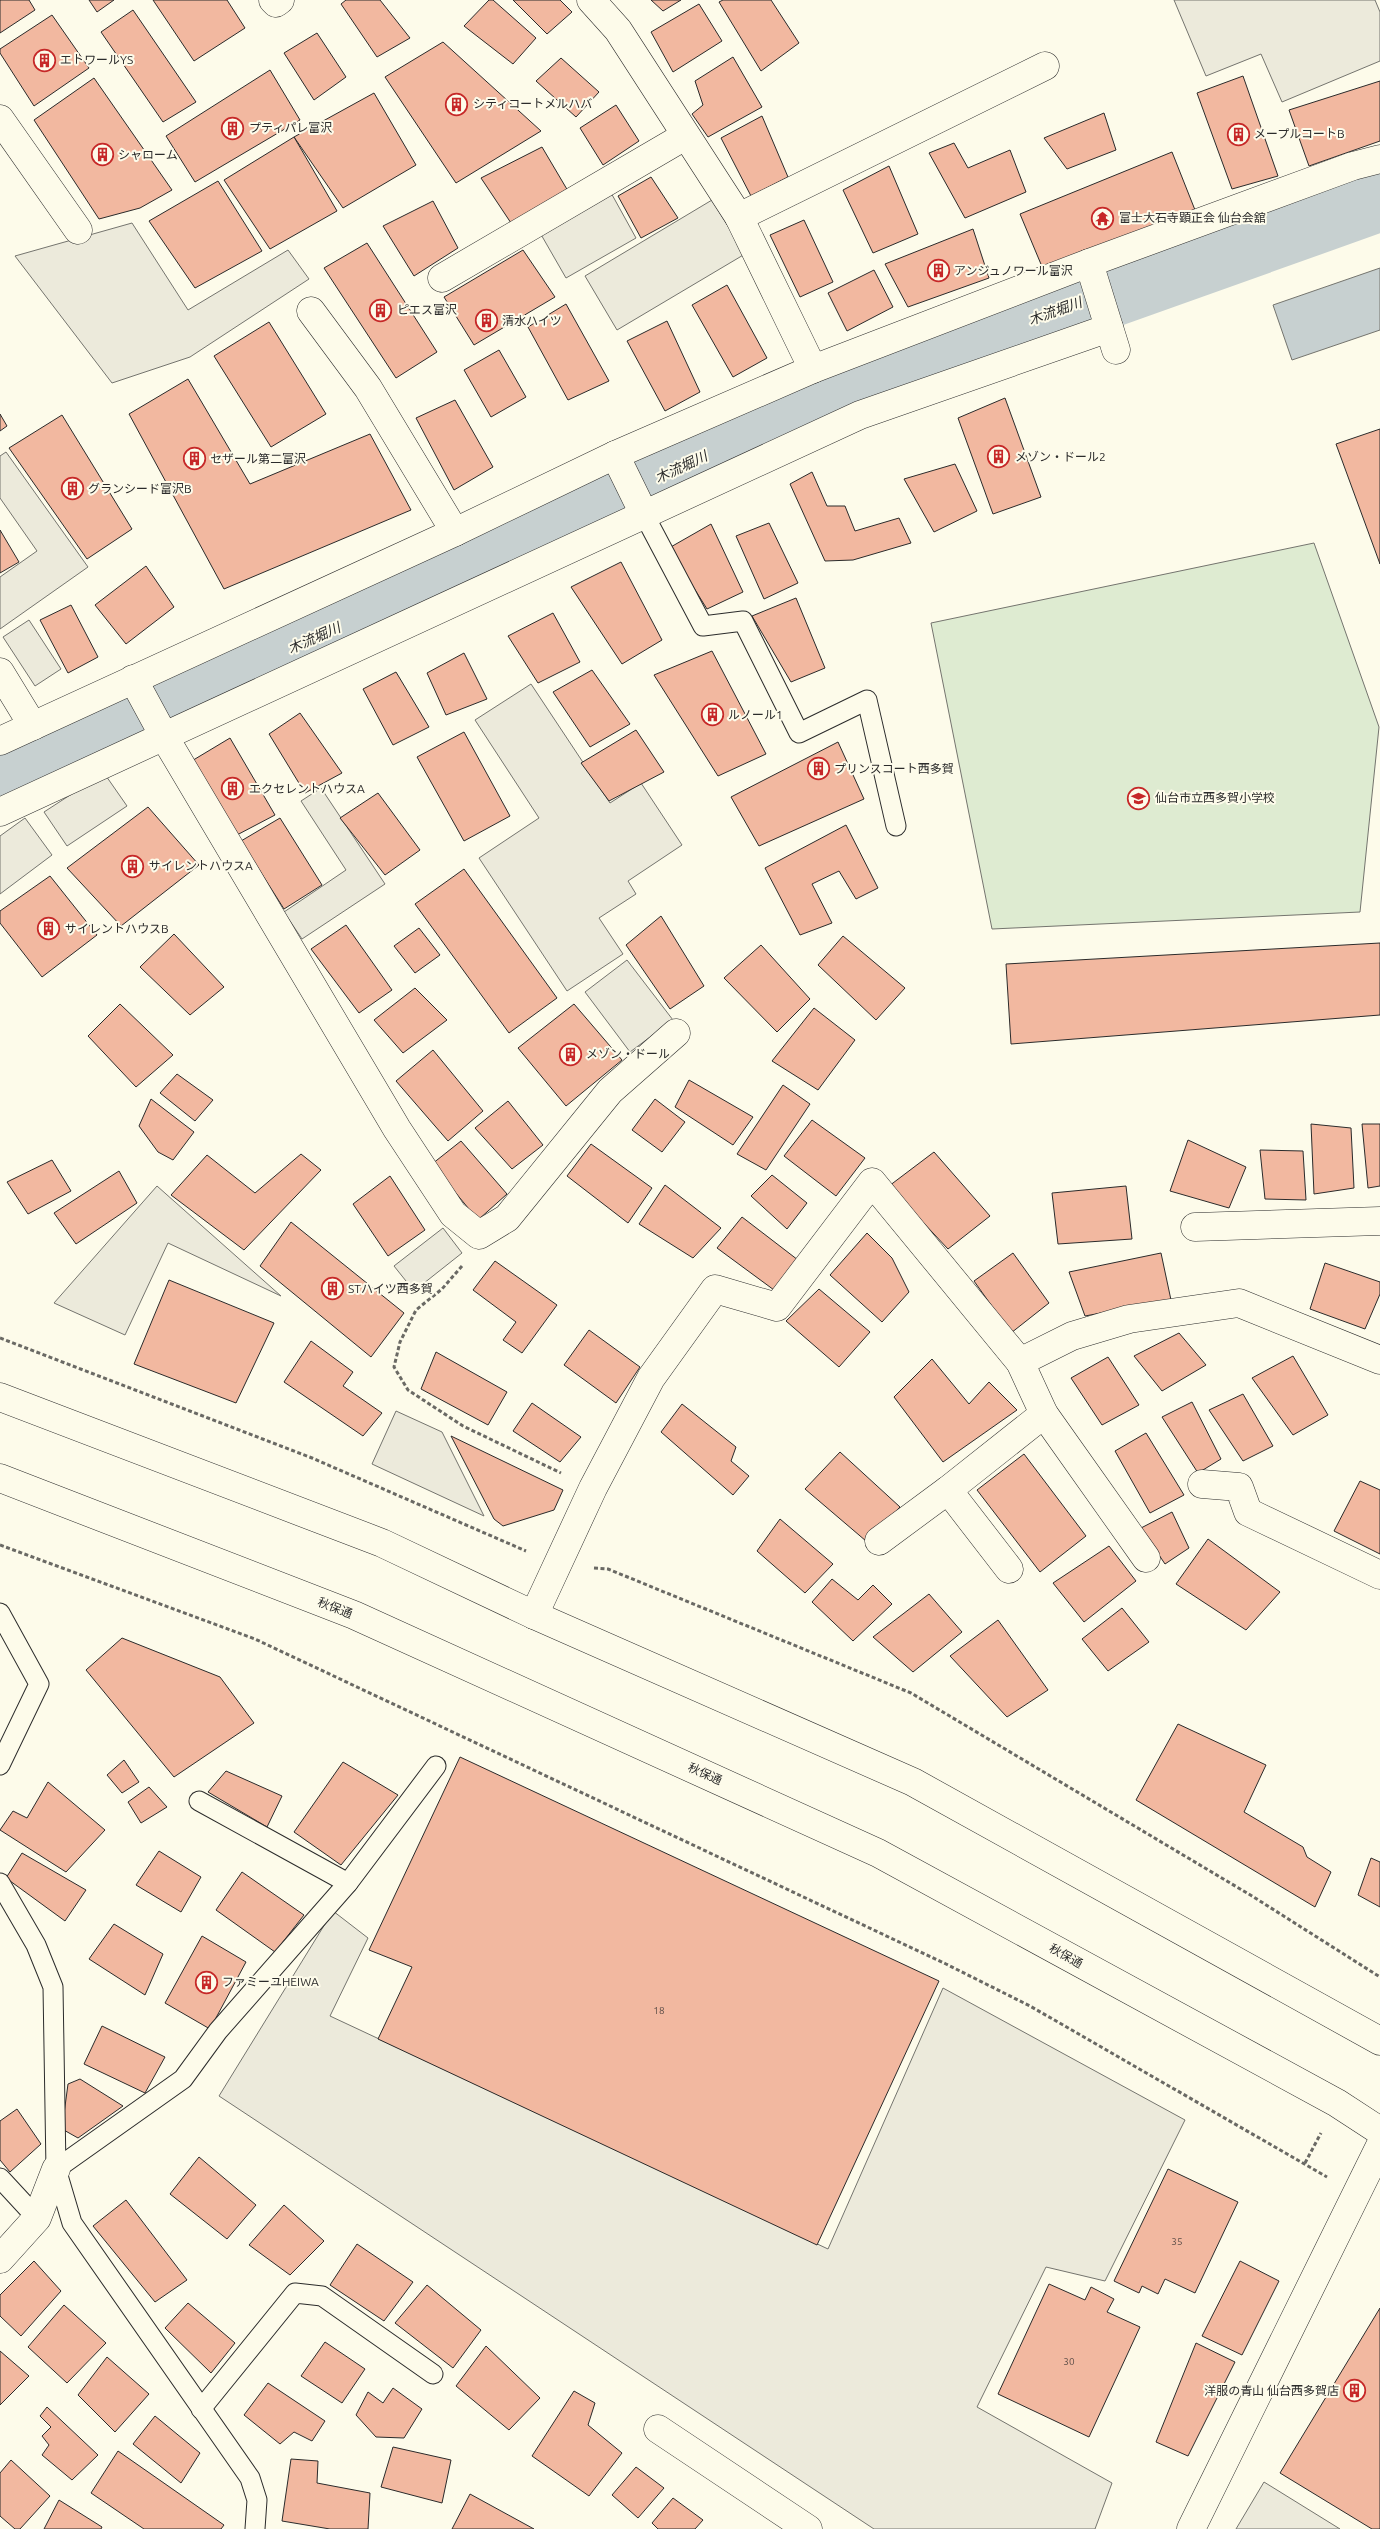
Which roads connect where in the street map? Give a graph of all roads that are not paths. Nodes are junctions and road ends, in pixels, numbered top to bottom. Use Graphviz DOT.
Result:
graph roads {
  1 [pos="273,0"];
  2 [pos="280,0"];
  3 [pos="591,0"];
  4 [pos="1045,66"];
  5 [pos="0,119"];
  6 [pos="684,136"];
  7 [pos="1380,159"];
  8 [pos="738,217"];
  9 [pos="78,230"];
  10 [pos="1092,271"];
  11 [pos="442,278"];
  12 [pos="311,311"];
  13 [pos="813,369"];
  14 [pos="620,465"];
  15 [pos="641,509"];
  16 [pos="455,532"];
  17 [pos="0,672"];
  18 [pos="138,687"];
  19 [pos="33,726"];
  20 [pos="161,730"];
  21 [pos="0,741"];
  22 [pos="0,812"];
  23 [pos="896,826"];
  24 [pos="676,1033"];
  25 [pos="1380,1221"];
  26 [pos="1195,1227"];
  27 [pos="1380,1360"];
  28 [pos="1020,1362"];
  29 [pos="0,1397"];
  30 [pos="1044,1414"];
  31 [pos="0,1478"];
  32 [pos="1202,1484"];
  33 [pos="948,1490"];
  34 [pos="879,1541"];
  35 [pos="1146,1558"];
  36 [pos="1009,1569"];
  37 [pos="1380,1575"];
  38 [pos="0,1613"];
  39 [pos="534,1615"];
  40 [pos="0,1765"];
  41 [pos="436,1766"];
  42 [pos="199,1801"];
  43 [pos="348,1883"];
  44 [pos="0,1884"];
  45 [pos="1380,2041"];
  46 [pos="1380,2131"];
  47 [pos="1380,2146"];
  48 [pos="56,2169"];
  49 [pos="0,2178"];
  50 [pos="37,2218"];
  51 [pos="0,2259"];
  52 [pos="432,2374"];
  53 [pos="201,2409"];
  54 [pos="658,2429"];
  55 [pos="255,2529"];
  56 [pos="808,2529"];
  57 [pos="1191,2529"];
  1 -- 2 [label="main road"];
  3 -- 6 [label="main road"];
  4 -- 8 [label="main road"];
  5 -- 9 [label="main road"];
  6 -- 8 [label="main road"];
  6 -- 11 [label="main road"];
  7 -- 10 [label="main road"];
  8 -- 13 [label="main road"];
  10 -- 13 [label="main road"];
  10 -- 15 [label="main road"];
  12 -- 16 [label="main road"];
  13 -- 14 [label="main road"];
  14 -- 15 [label="main road"];
  14 -- 16 [label="main road"];
  15 -- 20 [label="main road"];
  15 -- 23 [label="lane"];
  16 -- 18 [label="main road"];
  17 -- 19 [label="main road"];
  18 -- 19 [label="main road"];
  18 -- 20 [label="main road"];
  19 -- 21 [label="main road"];
  20 -- 22 [label="main road"];
  20 -- 24 [label="main road"];
  25 -- 26 [label="main road"];
  27 -- 28 [label="main road"];
  28 -- 30 [label="main road"];
  28 -- 39 [label="main road"];
  29 -- 39 [label="main road"];
  30 -- 33 [label="main road"];
  30 -- 35 [label="main road"];
  31 -- 46 [label="main road, 秋保通"];
  32 -- 37 [label="main road"];
  33 -- 34 [label="main road"];
  33 -- 36 [label="main road"];
  38 -- 40 [label="lane"];
  39 -- 45 [label="main road"];
  41 -- 43 [label="lane"];
  42 -- 43 [label="lane"];
  43 -- 48 [label="lane"];
  44 -- 48 [label="lane"];
  47 -- 57 [label="main road"];
  48 -- 50 [label="main road"];
  48 -- 53 [label="lane"];
  49 -- 50 [label="lane"];
  50 -- 51 [label="main road"];
  52 -- 53 [label="lane"];
  53 -- 55 [label="lane"];
  54 -- 56 [label="main road"];
}
